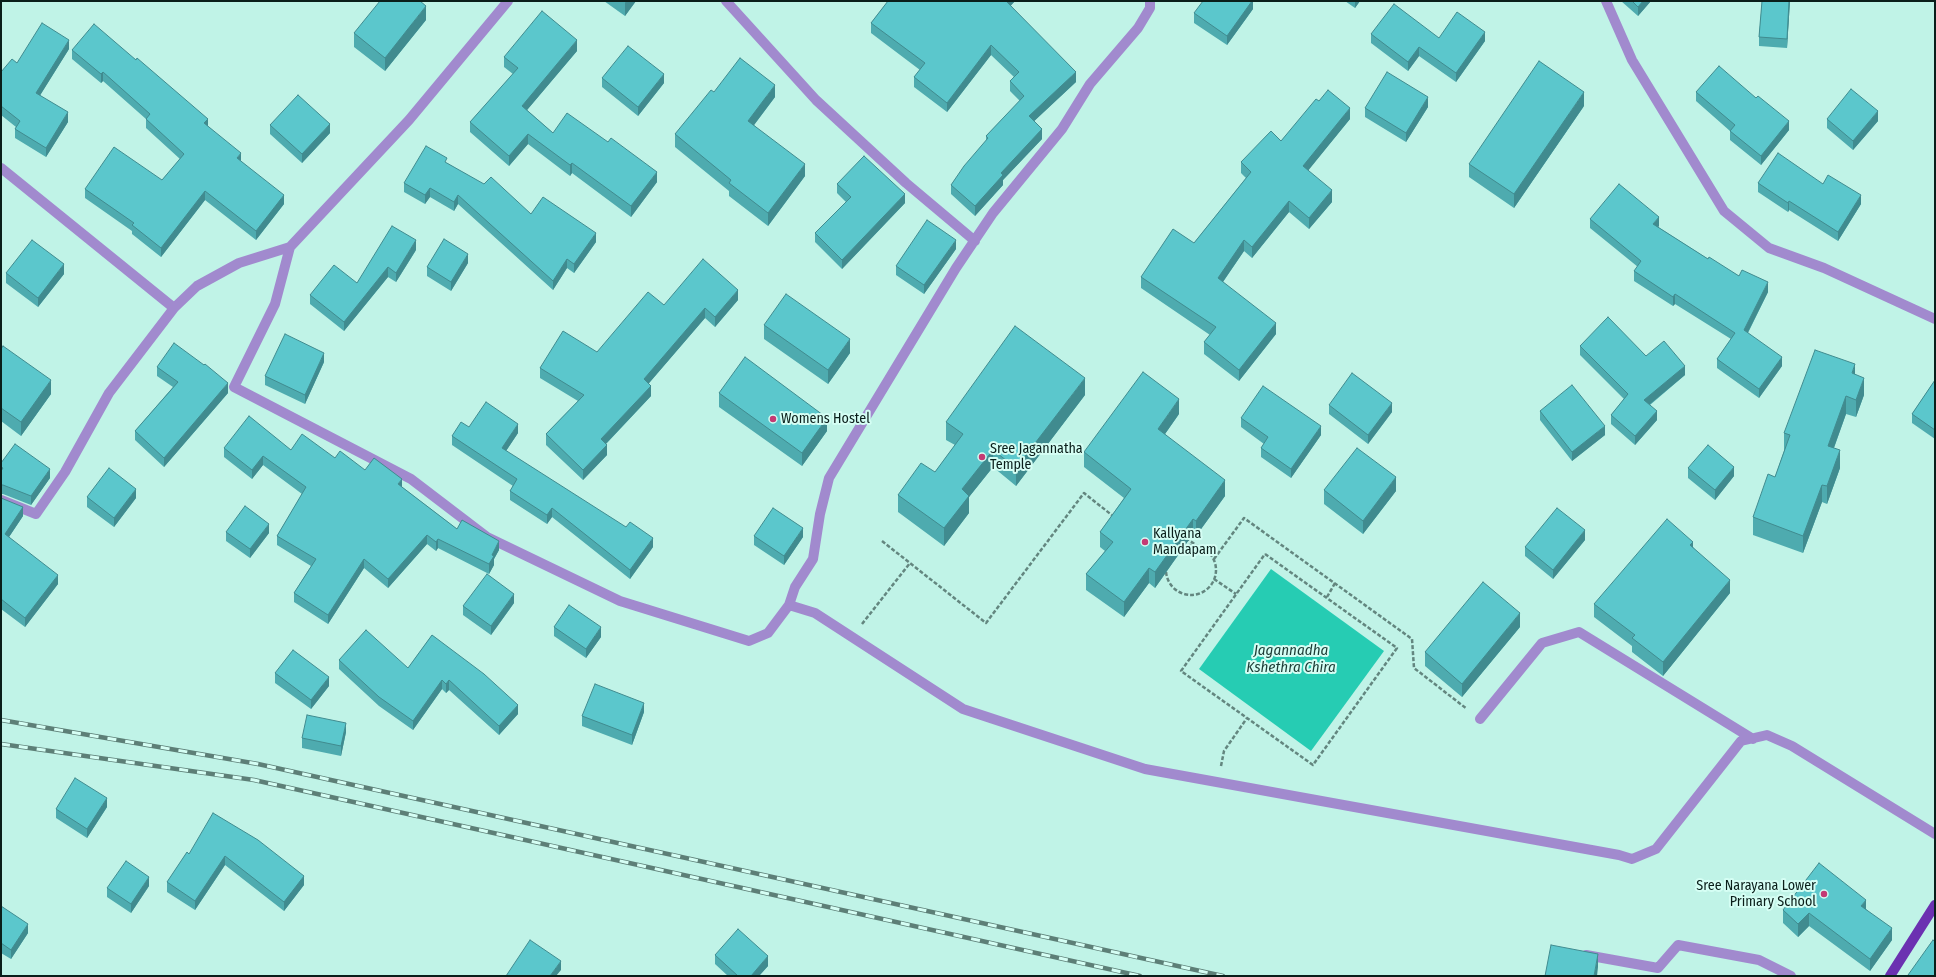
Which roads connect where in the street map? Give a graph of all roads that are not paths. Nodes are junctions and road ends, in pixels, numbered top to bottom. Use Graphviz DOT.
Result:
graph roads {
  1 [pos="508,1"];
  2 [pos="726,1"];
  3 [pos="1150,1"];
  4 [pos="1606,1"];
  5 [pos="1,168"];
  6 [pos="975,241"];
  7 [pos="290,247"];
  8 [pos="174,308"];
  9 [pos="1935,319"];
  10 [pos="1,500"];
  11 [pos="789,605"];
  12 [pos="1480,719"];
  13 [pos="1753,739"];
  14 [pos="1935,834"];
  15 [pos="1935,905"];
  16 [pos="1582,955"];
  17 [pos="1791,976"];
  18 [pos="1890,976"];
  1 -- 7 [label="street"];
  2 -- 6 [label="street"];
  3 -- 6 [label="street"];
  4 -- 9 [label="street"];
  5 -- 8 [label="street"];
  6 -- 11 [label="street"];
  7 -- 8 [label="street"];
  7 -- 11 [label="street"];
  8 -- 10 [label="street"];
  11 -- 13 [label="street"];
  12 -- 13 [label="street"];
  13 -- 14 [label="street"];
  15 -- 18 [label="main road"];
  16 -- 17 [label="street"];
}
